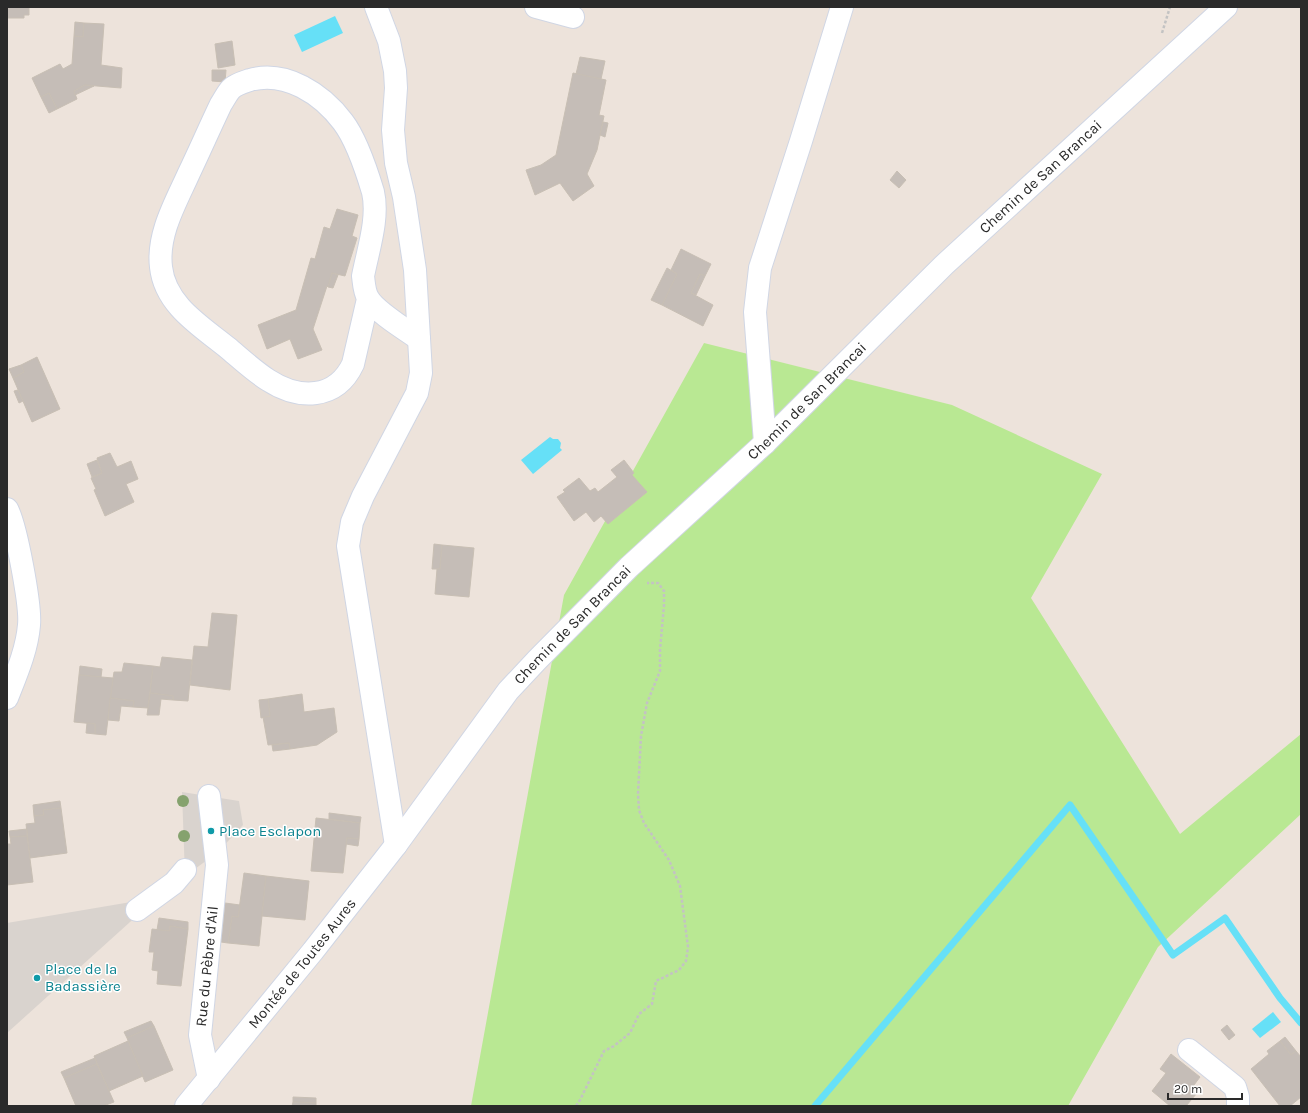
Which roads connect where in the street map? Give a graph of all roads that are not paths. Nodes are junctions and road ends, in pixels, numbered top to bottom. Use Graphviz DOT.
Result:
graph roads {
  1 [pos="376,7"];
  2 [pos="536,7"];
  3 [pos="842,7"];
  4 [pos="1226,7"];
  5 [pos="573,17"];
  6 [pos="368,298"];
  7 [pos="419,339"];
  8 [pos="765,443"];
  9 [pos="7,509"];
  10 [pos="7,698"];
  11 [pos="209,796"];
  12 [pos="414,818"];
  13 [pos="396,845"];
  14 [pos="185,870"];
  15 [pos="137,910"];
  16 [pos="1189,1050"];
  17 [pos="209,1079"];
  18 [pos="186,1106"];
  19 [pos="1238,1106"];
  1 -- 7 [label="street"];
  2 -- 5 [label="street"];
  3 -- 8 [label="street"];
  4 -- 8 [label="street, Chemin de San Brancai"];
  6 -- 6 [label="street"];
  6 -- 7 [label="street"];
  7 -- 13 [label="street"];
  8 -- 12 [label="street, Chemin de San Brancai"];
  9 -- 10 [label="street"];
  11 -- 17 [label="street, Rue du Pèbre d'Ail"];
  12 -- 13 [label="street, Montée de Toutes Aures"];
  13 -- 17 [label="street, Montée de Toutes Aures"];
  14 -- 15 [label="street"];
  16 -- 19 [label="street"];
  17 -- 18 [label="street, Montée de Toutes Aures"];
}
